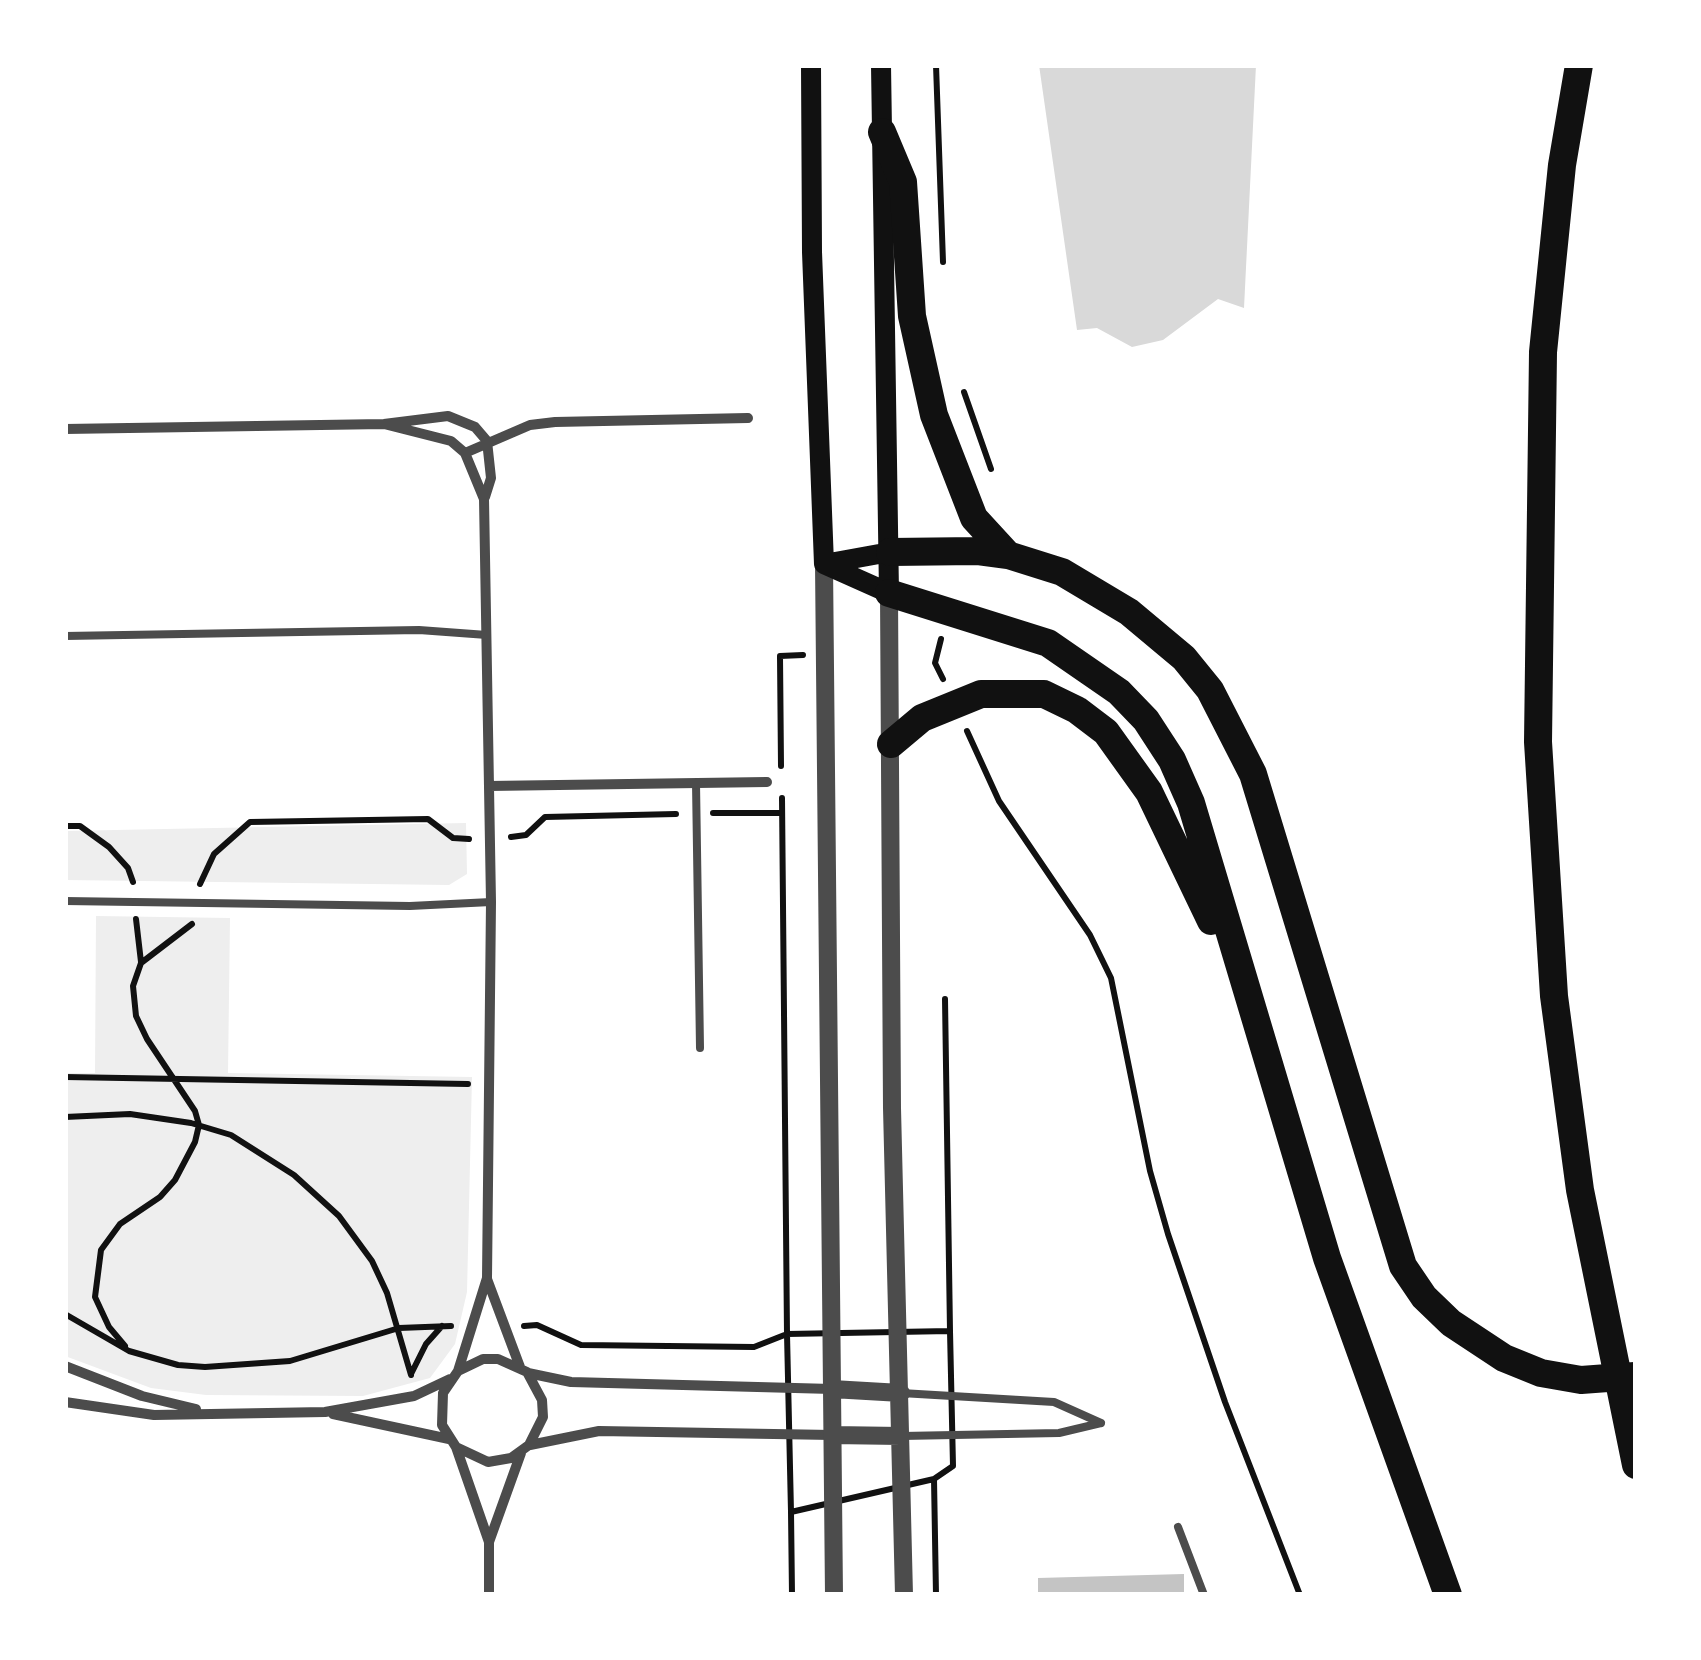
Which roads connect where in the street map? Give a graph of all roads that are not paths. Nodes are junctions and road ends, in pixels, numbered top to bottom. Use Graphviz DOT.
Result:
graph roads {
  1 [pos="811,65"];
  2 [pos="881,65"];
  3 [pos="1579,65"];
  4 [pos="882,132"];
  5 [pos="748,418"];
  6 [pos="384,424"];
  7 [pos="65,430"];
  8 [pos="487,441"];
  9 [pos="465,452"];
  10 [pos="484,500"];
  11 [pos="890,552"];
  12 [pos="1008,554"];
  13 [pos="824,564"];
  14 [pos="889,593"];
  15 [pos="487,635"];
  16 [pos="65,636"];
  17 [pos="892,744"];
  18 [pos="768,782"];
  19 [pos="696,783"];
  20 [pos="490,786"];
  21 [pos="65,901"];
  22 [pos="490,902"];
  23 [pos="1241,980"];
  24 [pos="700,1048"];
  25 [pos="486,1278"];
  26 [pos="65,1366"];
  27 [pos="523,1370"];
  28 [pos="454,1375"];
  29 [pos="1636,1376"];
  30 [pos="832,1390"];
  31 [pos="900,1393"];
  32 [pos="65,1402"];
  33 [pos="207,1411"];
  34 [pos="326,1412"];
  35 [pos="832,1434"];
  36 [pos="901,1436"];
  37 [pos="452,1444"];
  38 [pos="525,1449"];
  39 [pos="1636,1465"];
  40 [pos="1178,1528"];
  41 [pos="489,1542"];
  42 [pos="489,1595"];
  43 [pos="834,1595"];
  44 [pos="904,1595"];
  45 [pos="1204,1595"];
  46 [pos="1448,1595"];
  1 -- 13 [label="main road"];
  2 -- 4 [label="main road"];
  3 -- 39 [label="highway"];
  4 -- 11 [label="main road"];
  4 -- 12 [label="highway"];
  5 -- 8 [label="street"];
  6 -- 7 [label="street"];
  6 -- 8 [label="street"];
  6 -- 9 [label="street"];
  8 -- 9 [label="street"];
  8 -- 10 [label="street"];
  9 -- 10 [label="street"];
  10 -- 15 [label="street"];
  11 -- 12 [label="highway"];
  11 -- 13 [label="main road"];
  11 -- 14 [label="main road"];
  12 -- 29 [label="highway"];
  13 -- 14 [label="main road"];
  13 -- 30 [label="street"];
  14 -- 17 [label="street"];
  14 -- 23 [label="highway"];
  15 -- 16 [label="lane"];
  15 -- 20 [label="street"];
  17 -- 23 [label="highway"];
  17 -- 31 [label="street"];
  18 -- 19 [label="street"];
  19 -- 20 [label="street"];
  19 -- 24 [label="lane"];
  20 -- 22 [label="street"];
  21 -- 22 [label="lane"];
  22 -- 25 [label="street"];
  23 -- 46 [label="highway"];
  25 -- 27 [label="street"];
  25 -- 28 [label="street"];
  26 -- 33 [label="street"];
  27 -- 28 [label="street"];
  27 -- 30 [label="street"];
  27 -- 38 [label="street"];
  28 -- 34 [label="street"];
  28 -- 37 [label="street"];
  30 -- 31 [label="street"];
  30 -- 35 [label="street"];
  31 -- 36 [label="street"];
  31 -- 36 [label="lane"];
  32 -- 33 [label="street"];
  33 -- 34 [label="street"];
  34 -- 37 [label="street"];
  35 -- 36 [label="street"];
  35 -- 38 [label="street"];
  35 -- 43 [label="street"];
  36 -- 44 [label="street"];
  37 -- 38 [label="street"];
  37 -- 41 [label="street"];
  38 -- 41 [label="street"];
  40 -- 45 [label="lane"];
  41 -- 42 [label="street"];
}
